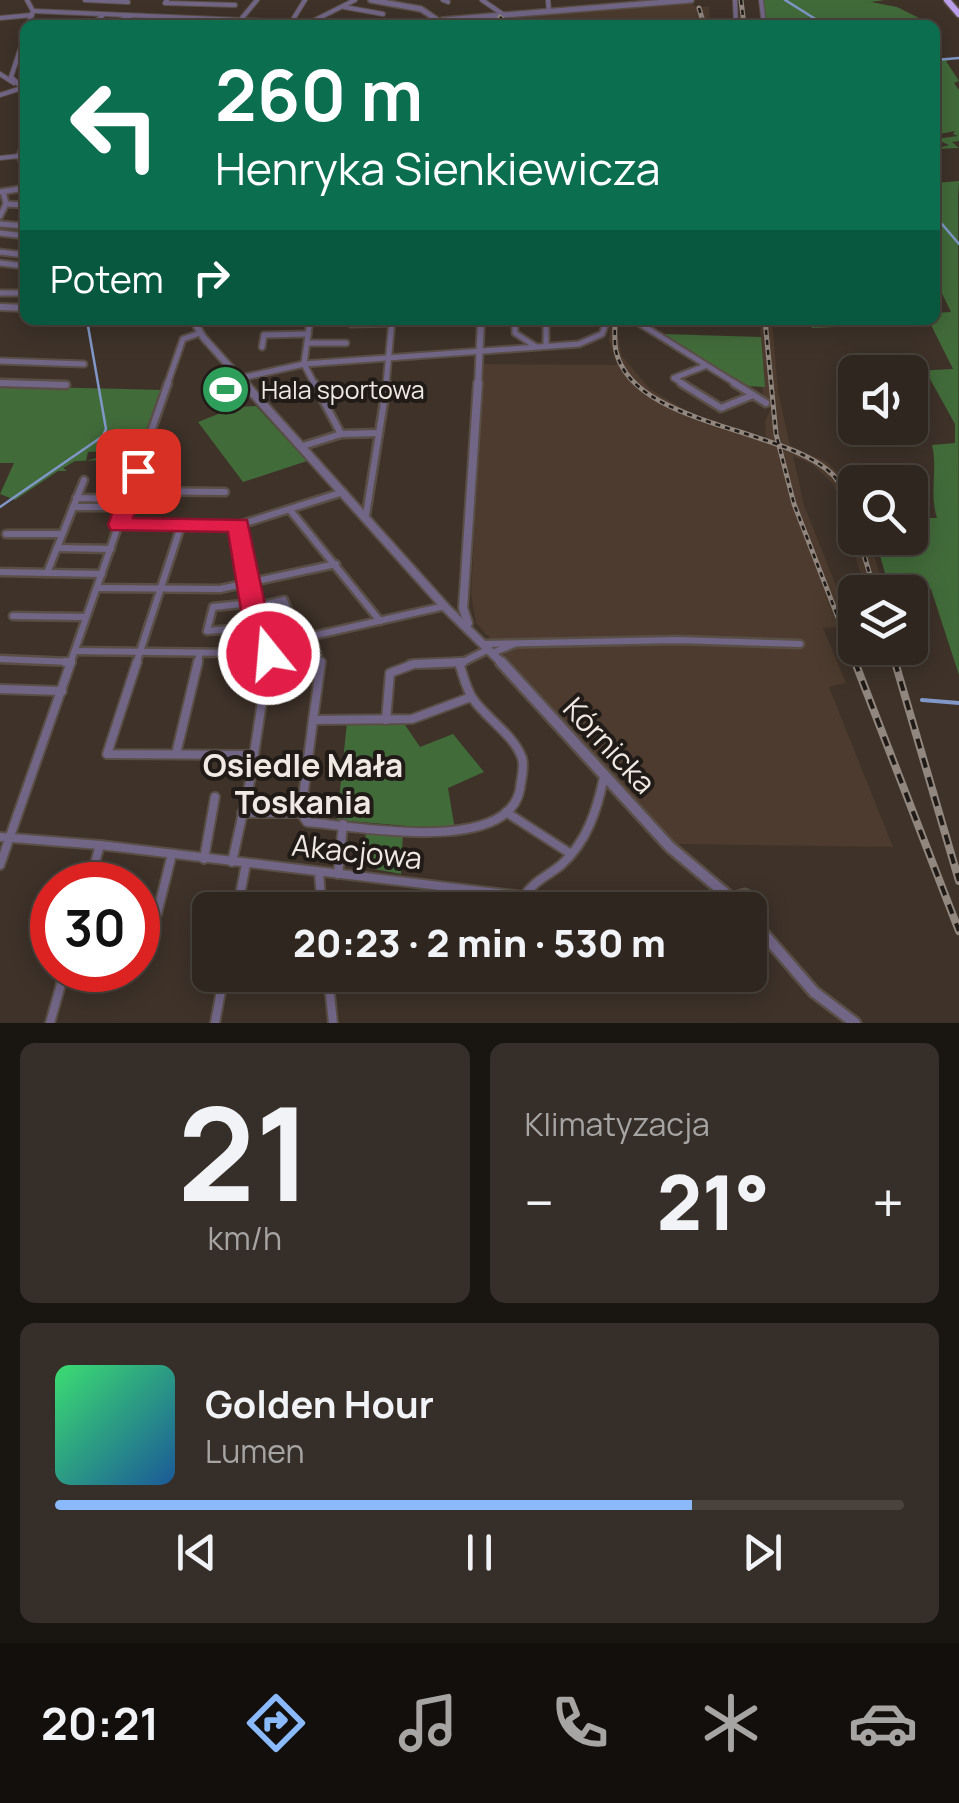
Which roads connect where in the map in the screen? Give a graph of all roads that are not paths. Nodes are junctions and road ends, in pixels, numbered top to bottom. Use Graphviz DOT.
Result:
graph roads {
  1 [pos="27,0"];
  2 [pos="85,0"];
  3 [pos="167,0"];
  4 [pos="257,0"];
  5 [pos="355,0"];
  6 [pos="371,0"];
  7 [pos="416,0"];
  8 [pos="482,0"];
  9 [pos="548,0"];
  10 [pos="691,0"];
  11 [pos="947,0"];
  12 [pos="101,1"];
  13 [pos="128,2"];
  14 [pos="194,2"];
  15 [pos="404,5"];
  16 [pos="236,6"];
  17 [pos="343,6"];
  18 [pos="548,11"];
  19 [pos="32,13"];
  20 [pos="88,13"];
  21 [pos="104,14"];
  22 [pos="383,14"];
  23 [pos="959,14"];
  24 [pos="132,15"];
  25 [pos="504,15"];
  26 [pos="178,17"];
  27 [pos="0,18"];
  28 [pos="30,20"];
  29 [pos="97,20"];
  30 [pos="124,20"];
  31 [pos="175,20"];
  32 [pos="222,20"];
  33 [pos="238,20"];
  34 [pos="313,20"];
  35 [pos="434,20"];
  36 [pos="456,20"];
  37 [pos="20,49"];
  38 [pos="16,61"];
  39 [pos="20,61"];
  40 [pos="5,76"];
  41 [pos="19,89"];
  42 [pos="0,95"];
  43 [pos="20,152"];
  44 [pos="19,156"];
  45 [pos="0,158"];
  46 [pos="20,160"];
  47 [pos="2,192"];
  48 [pos="20,199"];
  49 [pos="6,204"];
  50 [pos="16,204"];
  51 [pos="20,204"];
  52 [pos="0,216"];
  53 [pos="196,325"];
  54 [pos="309,325"];
  55 [pos="392,325"];
  56 [pos="482,325"];
  57 [pos="515,325"];
  58 [pos="546,325"];
  59 [pos="606,325"];
  60 [pos="642,325"];
  61 [pos="200,334"];
  62 [pos="308,334"];
  63 [pos="306,343"];
  64 [pos="346,343"];
  65 [pos="535,346"];
  66 [pos="546,346"];
  67 [pos="262,347"];
  68 [pos="480,350"];
  69 [pos="391,356"];
  70 [pos="0,361"];
  71 [pos="84,364"];
  72 [pos="304,364"];
  73 [pos="706,365"];
  74 [pos="241,378"];
  75 [pos="0,383"];
  76 [pos="66,385"];
  77 [pos="754,395"];
  78 [pos="766,403"];
  79 [pos="342,434"];
  80 [pos="378,434"];
  81 [pos="302,446"];
  82 [pos="84,480"];
  83 [pos="344,491"];
  84 [pos="225,492"];
  85 [pos="128,499"];
  86 [pos="74,503"];
  87 [pos="363,505"];
  88 [pos="290,510"];
  89 [pos="120,525"];
  90 [pos="238,525"];
  91 [pos="180,526"];
  92 [pos="6,534"];
  93 [pos="62,534"];
  94 [pos="56,548"];
  95 [pos="111,548"];
  96 [pos="336,564"];
  97 [pos="46,573"];
  98 [pos="102,574"];
  99 [pos="0,575"];
  100 [pos="251,585"];
  101 [pos="97,588"];
  102 [pos="162,589"];
  103 [pos="454,603"];
  104 [pos="254,605"];
  105 [pos="10,617"];
  106 [pos="86,617"];
  107 [pos="291,618"];
  108 [pos="380,621"];
  109 [pos="257,628"];
  110 [pos="312,636"];
  111 [pos="800,644"];
  112 [pos="265,647"];
  113 [pos="488,649"];
  114 [pos="75,651"];
  115 [pos="143,652"];
  116 [pos="200,653"];
  117 [pos="0,660"];
  118 [pos="71,662"];
  119 [pos="459,664"];
  120 [pos="0,689"];
  121 [pos="62,691"];
  122 [pos="472,697"];
  123 [pos="313,720"];
  124 [pos="386,720"];
  125 [pos="176,754"];
  126 [pos="254,756"];
  127 [pos="604,776"];
  128 [pos="216,797"];
  129 [pos="506,812"];
  130 [pos="242,813"];
  131 [pos="301,813"];
  132 [pos="343,824"];
  133 [pos="5,837"];
  134 [pos="100,845"];
  135 [pos="172,854"];
  136 [pos="571,854"];
  137 [pos="204,858"];
  138 [pos="95,862"];
  139 [pos="232,862"];
  140 [pos="246,864"];
  141 [pos="0,866"];
  142 [pos="319,872"];
  143 [pos="338,874"];
  144 [pos="241,892"];
  145 [pos="321,892"];
  146 [pos="484,892"];
  147 [pos="526,892"];
  148 [pos="726,892"];
  149 [pos="160,905"];
  150 [pos="767,937"];
  151 [pos="59,992"];
  152 [pos="221,992"];
  153 [pos="329,992"];
  154 [pos="50,1023"];
  155 [pos="215,1023"];
  156 [pos="332,1023"];
  157 [pos="854,1023"];
  1 -- 19 [label="street"];
  2 -- 12 [label="street"];
  3 -- 14 [label="street"];
  4 -- 33 [label="street"];
  5 -- 17 [label="street"];
  6 -- 15 [label="street"];
  7 -- 15 [label="street"];
  8 -- 25 [label="street"];
  9 -- 18 [label="street"];
  10 -- 18 [label="street"];
  11 -- 23 [label="highway"];
  12 -- 13 [label="street"];
  12 -- 20 [label="street"];
  14 -- 16 [label="street"];
  15 -- 35 [label="street"];
  17 -- 22 [label="street"];
  17 -- 34 [label="street"];
  18 -- 25 [label="street"];
  19 -- 20 [label="street"];
  19 -- 27 [label="street"];
  19 -- 28 [label="street"];
  20 -- 21 [label="street"];
  21 -- 24 [label="street"];
  21 -- 29 [label="street"];
  24 -- 26 [label="street"];
  24 -- 30 [label="street"];
  25 -- 36 [label="street"];
  26 -- 31 [label="street"];
  26 -- 32 [label="street"];
  37 -- 38 [label="street"];
  38 -- 39 [label="street"];
  38 -- 40 [label="street"];
  40 -- 41 [label="street"];
  41 -- 42 [label="street"];
  43 -- 44 [label="street"];
  44 -- 45 [label="street"];
  44 -- 46 [label="street"];
  47 -- 49 [label="street"];
  48 -- 50 [label="street"];
  49 -- 50 [label="street"];
  49 -- 52 [label="street"];
  50 -- 51 [label="street"];
  53 -- 61 [label="street, Kórnicka"];
  54 -- 62 [label="street"];
  55 -- 69 [label="street"];
  56 -- 68 [label="street"];
  57 -- 65 [label="street"];
  58 -- 66 [label="street"];
  59 -- 66 [label="street"];
  60 -- 73 [label="street"];
  61 -- 74 [label="street, Kórnicka"];
  61 -- 85 [label="street"];
  62 -- 63 [label="street"];
  62 -- 67 [label="street"];
  63 -- 64 [label="street"];
  63 -- 72 [label="street"];
  65 -- 66 [label="street"];
  65 -- 68 [label="street"];
  68 -- 69 [label="street"];
  68 -- 103 [label="street"];
  69 -- 72 [label="street"];
  69 -- 80 [label="street"];
  70 -- 71 [label="street"];
  72 -- 74 [label="street"];
  72 -- 79 [label="street"];
  73 -- 77 [label="street"];
  73 -- 77 [label="street"];
  74 -- 81 [label="street, Kórnicka"];
  75 -- 76 [label="street"];
  77 -- 78 [label="street"];
  79 -- 80 [label="street"];
  79 -- 81 [label="street"];
  80 -- 87 [label="street"];
  81 -- 83 [label="street, Kórnicka"];
  82 -- 86 [label="street"];
  83 -- 87 [label="street, Kórnicka"];
  83 -- 88 [label="street"];
  84 -- 85 [label="street"];
  85 -- 86 [label="street"];
  85 -- 89 [label="street"];
  86 -- 93 [label="street"];
  87 -- 103 [label="street, Kórnicka"];
  88 -- 90 [label="street"];
  88 -- 96 [label="street"];
  89 -- 91 [label="street"];
  89 -- 95 [label="street"];
  90 -- 91 [label="street"];
  90 -- 100 [label="street"];
  91 -- 102 [label="street"];
  92 -- 93 [label="street"];
  93 -- 94 [label="street"];
  94 -- 95 [label="street"];
  94 -- 97 [label="street"];
  95 -- 98 [label="street"];
  96 -- 100 [label="street"];
  96 -- 108 [label="street"];
  97 -- 98 [label="street"];
  97 -- 99 [label="street"];
  98 -- 101 [label="street"];
  100 -- 102 [label="street"];
  100 -- 104 [label="street"];
  101 -- 102 [label="street"];
  101 -- 106 [label="street"];
  102 -- 115 [label="street"];
  103 -- 108 [label="street"];
  103 -- 113 [label="street, Kórnicka"];
  104 -- 107 [label="street"];
  104 -- 109 [label="street"];
  104 -- 109 [label="street"];
  105 -- 106 [label="street"];
  106 -- 114 [label="street"];
  108 -- 110 [label="street"];
  109 -- 112 [label="street"];
  110 -- 112 [label="street"];
  110 -- 123 [label="street"];
  111 -- 113 [label="street"];
  112 -- 116 [label="street"];
  112 -- 126 [label="street"];
  113 -- 119 [label="street"];
  113 -- 127 [label="street, Kórnicka"];
  114 -- 115 [label="street"];
  114 -- 118 [label="street"];
  115 -- 116 [label="street"];
  115 -- 125 [label="street"];
  116 -- 125 [label="street"];
  117 -- 118 [label="street"];
  118 -- 121 [label="street"];
  119 -- 122 [label="street"];
  119 -- 124 [label="street"];
  120 -- 121 [label="street"];
  121 -- 133 [label="street"];
  122 -- 124 [label="street"];
  122 -- 129 [label="street"];
  123 -- 124 [label="street"];
  123 -- 131 [label="street"];
  125 -- 126 [label="street"];
  126 -- 130 [label="street"];
  127 -- 136 [label="street"];
  127 -- 148 [label="street, Kórnicka"];
  128 -- 137 [label="street"];
  129 -- 132 [label="street"];
  129 -- 136 [label="street"];
  130 -- 131 [label="street"];
  130 -- 139 [label="street"];
  131 -- 132 [label="street"];
  132 -- 143 [label="street"];
  133 -- 134 [label="street, Akacjowa"];
  133 -- 141 [label="street"];
  134 -- 135 [label="street, Akacjowa"];
  134 -- 138 [label="street"];
  135 -- 137 [label="street, Akacjowa"];
  135 -- 149 [label="street"];
  136 -- 147 [label="street"];
  137 -- 139 [label="street, Akacjowa"];
  139 -- 140 [label="street, Akacjowa"];
  140 -- 142 [label="street, Akacjowa"];
  140 -- 144 [label="street"];
  142 -- 143 [label="street, Akacjowa"];
  142 -- 145 [label="street"];
  143 -- 146 [label="street, Akacjowa"];
  150 -- 157 [label="street"];
  151 -- 154 [label="street"];
  152 -- 155 [label="street"];
  153 -- 156 [label="street"];
}
